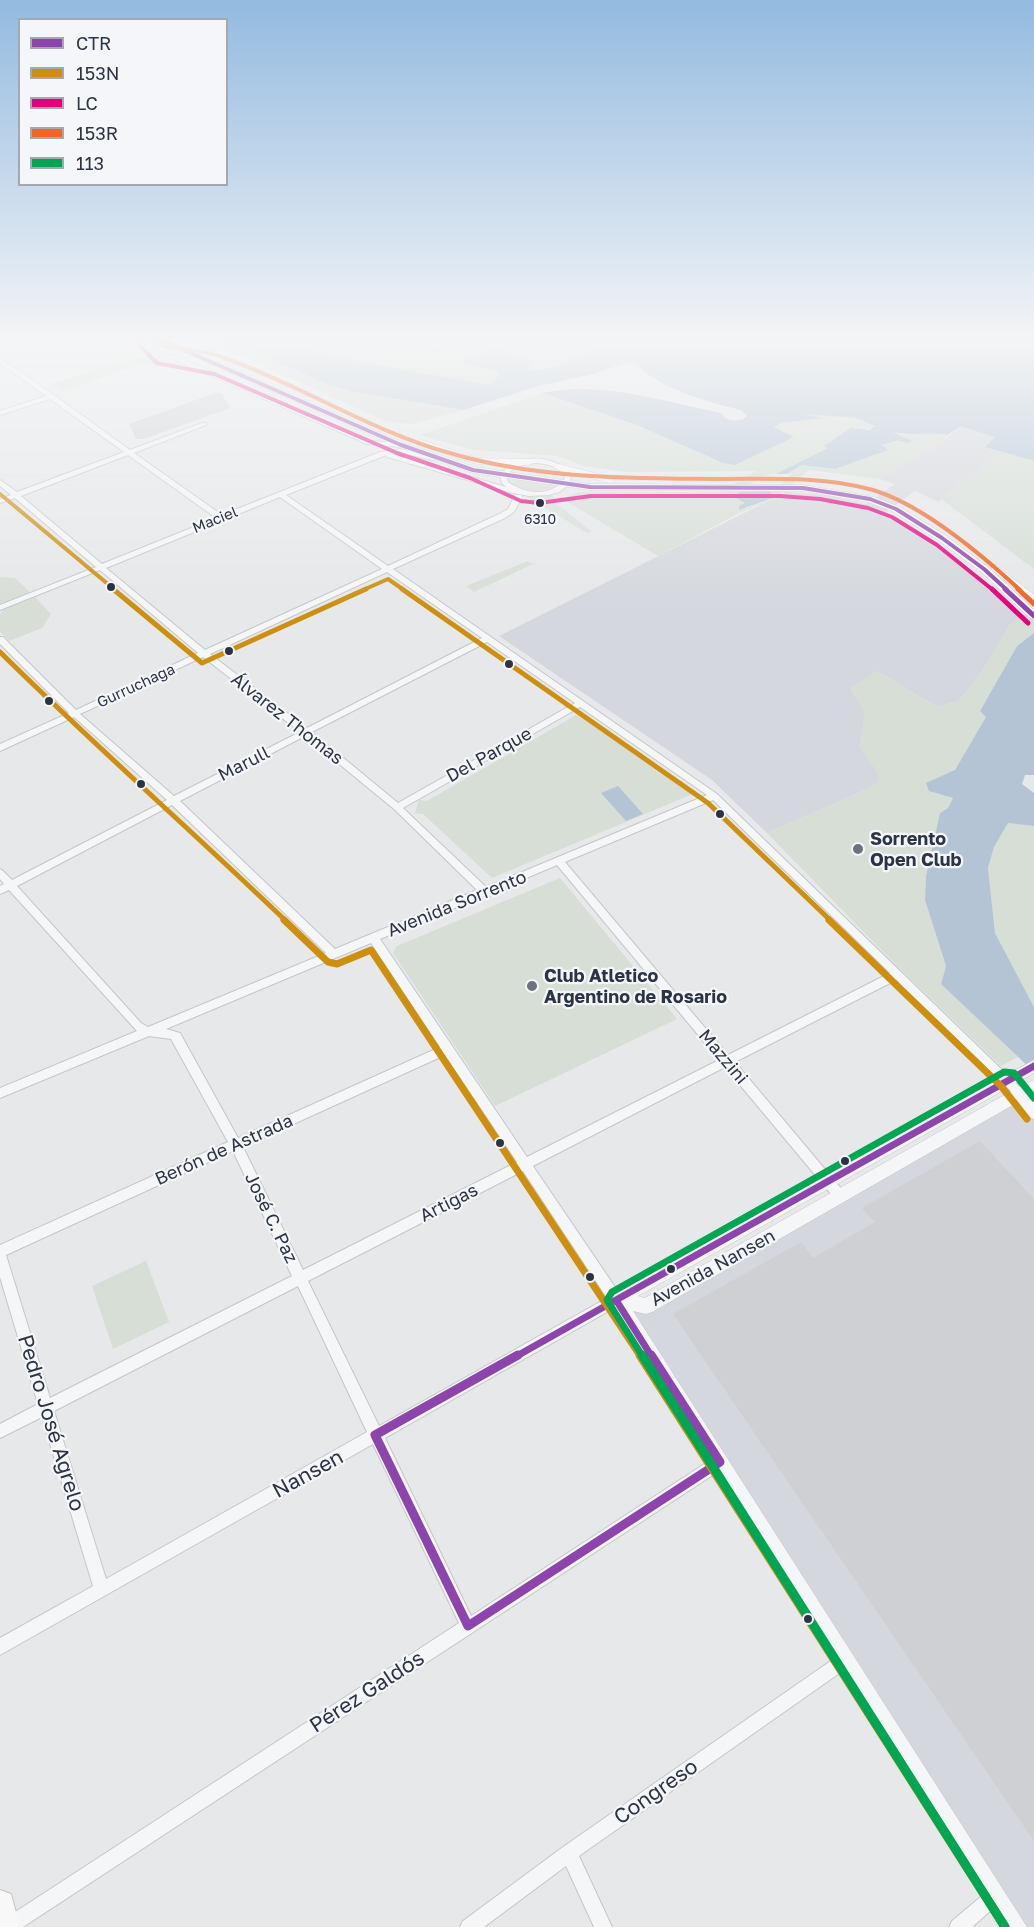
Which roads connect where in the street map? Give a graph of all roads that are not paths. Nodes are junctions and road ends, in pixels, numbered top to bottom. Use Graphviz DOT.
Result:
graph roads {
  1 [pos="93,427"];
  2 [pos="196,427"];
  3 [pos="333,427"];
  4 [pos="358,427"];
  5 [pos="381,427"];
  6 [pos="401,446"];
  7 [pos="128,453"];
  8 [pos="374,456"];
  9 [pos="433,458"];
  10 [pos="529,462"];
  11 [pos="475,465"];
  12 [pos="559,467"];
  13 [pos="506,473"];
  14 [pos="610,480"];
  15 [pos="566,481"];
  16 [pos="0,482"];
  17 [pos="590,487"];
  18 [pos="515,492"];
  19 [pos="547,493"];
  20 [pos="280,494"];
  21 [pos="15,495"];
  22 [pos="874,496"];
  23 [pos="0,501"];
  24 [pos="900,506"];
  25 [pos="220,517"];
  26 [pos="935,526"];
  27 [pos="101,567"];
  28 [pos="389,569"];
  29 [pos="1034,601"];
  30 [pos="0,608"];
  31 [pos="1034,616"];
  32 [pos="488,638"];
  33 [pos="0,639"];
  34 [pos="204,654"];
  35 [pos="581,703"];
  36 [pos="75,714"];
  37 [pos="306,732"];
  38 [pos="0,748"];
  39 [pos="714,796"];
  40 [pos="173,800"];
  41 [pos="397,807"];
  42 [pos="560,862"];
  43 [pos="0,873"];
  44 [pos="5,887"];
  45 [pos="486,893"];
  46 [pos="374,939"];
  47 [pos="334,955"];
  48 [pos="898,975"];
  49 [pos="149,1033"];
  50 [pos="447,1049"];
  51 [pos="727,1062"];
  52 [pos="1021,1073"];
  53 [pos="1029,1088"];
  54 [pos="0,1093"];
  55 [pos="1034,1113"];
  56 [pos="236,1145"];
  57 [pos="524,1164"];
  58 [pos="827,1182"];
  59 [pos="840,1196"];
  60 [pos="0,1253"];
  61 [pos="300,1278"];
  62 [pos="616,1300"];
  63 [pos="46,1408"];
  64 [pos="0,1431"];
  65 [pos="375,1436"];
  66 [pos="720,1462"];
  67 [pos="102,1590"];
  68 [pos="468,1626"];
  69 [pos="0,1647"];
  70 [pos="845,1659"];
  71 [pos="569,1853"];
  72 [pos="0,1890"];
  73 [pos="996,1895"];
  74 [pos="9,1920"];
  75 [pos="469,1927"];
  76 [pos="603,1927"];
  77 [pos="958,1927"];
  78 [pos="1016,1927"];
  1 -- 7 [label="street"];
  2 -- 7 [label="street"];
  3 -- 6 [label="street"];
  4 -- 6 [label="main road"];
  5 -- 11 [label="main road"];
  6 -- 9 [label="main road"];
  7 -- 21 [label="street"];
  7 -- 25 [label="street"];
  8 -- 9 [label="street, Maciel"];
  8 -- 18 [label="street"];
  8 -- 20 [label="street, Maciel"];
  9 -- 11 [label="main road"];
  10 -- 11 [label="main road"];
  10 -- 12 [label="street"];
  10 -- 13 [label="street"];
  11 -- 13 [label="main road"];
  11 -- 18 [label="main road"];
  12 -- 14 [label="main road"];
  12 -- 15 [label="street"];
  13 -- 15 [label="main road"];
  13 -- 18 [label="street"];
  14 -- 15 [label="main road"];
  14 -- 22 [label="main road"];
  15 -- 17 [label="main road"];
  15 -- 19 [label="street"];
  16 -- 21 [label="street, Álvarez Thomas"];
  17 -- 19 [label="main road"];
  17 -- 22 [label="main road"];
  18 -- 19 [label="street"];
  18 -- 28 [label="street, Gurruchaga"];
  20 -- 25 [label="street, Maciel"];
  20 -- 28 [label="street"];
  21 -- 23 [label="street"];
  21 -- 27 [label="street, Álvarez Thomas"];
  22 -- 24 [label="main road"];
  24 -- 26 [label="main road"];
  24 -- 26 [label="main road"];
  25 -- 27 [label="street, Maciel"];
  26 -- 29 [label="main road"];
  26 -- 31 [label="main road"];
  27 -- 30 [label="street, Maciel"];
  27 -- 34 [label="street, Álvarez Thomas"];
  28 -- 32 [label="street"];
  28 -- 34 [label="street, Gurruchaga"];
  32 -- 35 [label="street"];
  32 -- 37 [label="street, Marull"];
  33 -- 36 [label="street"];
  34 -- 36 [label="street, Gurruchaga"];
  34 -- 37 [label="street, Álvarez Thomas"];
  35 -- 39 [label="street"];
  35 -- 41 [label="street, Del Parque"];
  36 -- 38 [label="street, Gurruchaga"];
  36 -- 40 [label="street"];
  37 -- 40 [label="street, Marull"];
  37 -- 41 [label="street, Álvarez Thomas"];
  39 -- 42 [label="street, Avenida Sorrento"];
  39 -- 48 [label="street"];
  40 -- 44 [label="street, Marull"];
  40 -- 47 [label="street"];
  41 -- 45 [label="street, Álvarez Thomas"];
  42 -- 45 [label="street, Avenida Sorrento"];
  42 -- 51 [label="street, Mazzini"];
  43 -- 44 [label="street, José C. Paz"];
  44 -- 49 [label="street, José C. Paz"];
  45 -- 46 [label="street, Avenida Sorrento"];
  46 -- 47 [label="street, Avenida Sorrento"];
  46 -- 50 [label="street"];
  47 -- 49 [label="street, Avenida Sorrento"];
  48 -- 51 [label="street, Artigas"];
  48 -- 52 [label="street"];
  49 -- 54 [label="street, Avenida Sorrento"];
  49 -- 56 [label="street, José C. Paz"];
  50 -- 56 [label="street, Berón de Astrada"];
  50 -- 57 [label="street"];
  51 -- 57 [label="street, Artigas"];
  51 -- 58 [label="street, Mazzini"];
  52 -- 53 [label="street"];
  52 -- 58 [label="street, Avenida Nansen"];
  53 -- 55 [label="street"];
  53 -- 59 [label="street, Avenida Nansen"];
  56 -- 60 [label="street, Berón de Astrada"];
  56 -- 61 [label="street, José C. Paz"];
  57 -- 61 [label="street, Artigas"];
  57 -- 62 [label="street"];
  58 -- 59 [label="street, Mazzini"];
  58 -- 62 [label="street, Avenida Nansen"];
  59 -- 62 [label="street, Avenida Nansen"];
  60 -- 63 [label="street, Pedro José Agrelo"];
  61 -- 63 [label="street, Artigas"];
  61 -- 65 [label="street, José C. Paz"];
  62 -- 65 [label="street, Nansen"];
  62 -- 66 [label="street"];
  63 -- 64 [label="street, Artigas"];
  63 -- 67 [label="street, Pedro José Agrelo"];
  65 -- 67 [label="street, Nansen"];
  65 -- 68 [label="street, José C. Paz"];
  66 -- 68 [label="street, Pérez Galdós"];
  66 -- 70 [label="street"];
  67 -- 69 [label="street, Nansen"];
  68 -- 74 [label="street, Pérez Galdós"];
  70 -- 71 [label="street, Congreso"];
  70 -- 73 [label="street"];
  71 -- 75 [label="street, Congreso"];
  71 -- 76 [label="street"];
  72 -- 74 [label="main road"];
  73 -- 77 [label="street"];
  73 -- 78 [label="street"];
}
